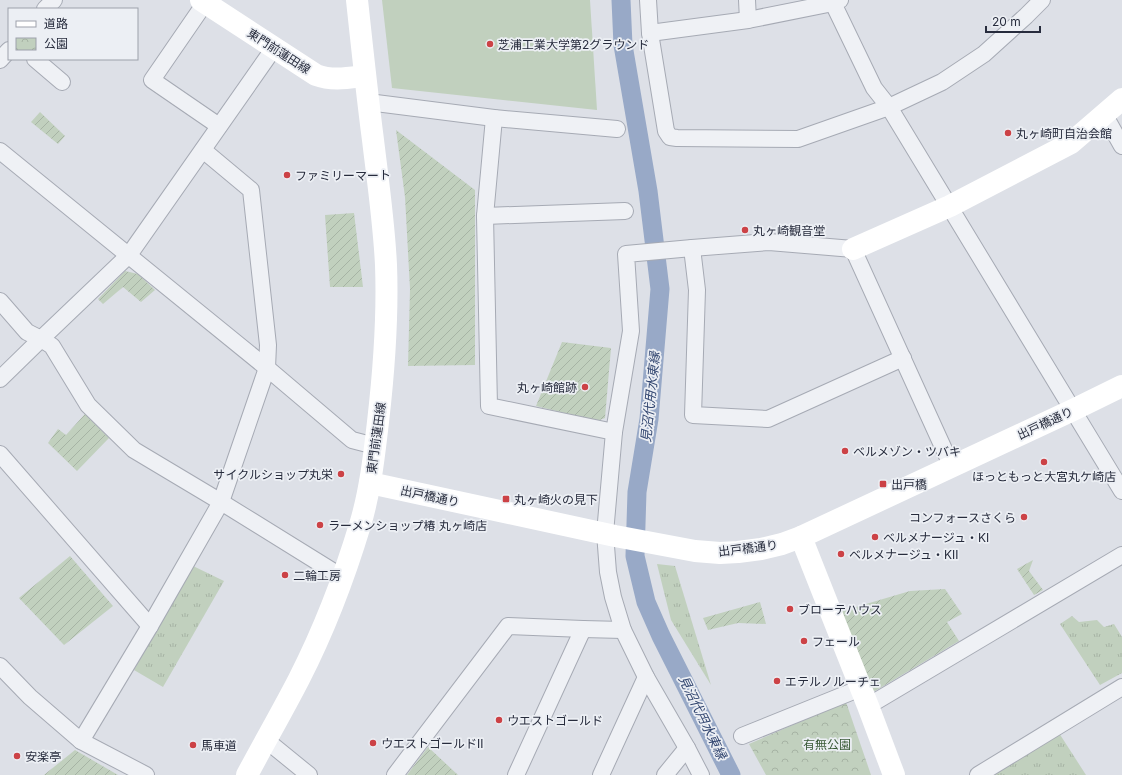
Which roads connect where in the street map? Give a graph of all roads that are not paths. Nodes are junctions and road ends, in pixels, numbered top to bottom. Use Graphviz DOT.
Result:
graph roads {
  1 [pos="54,0"];
  2 [pos="357,0"];
  3 [pos="648,0"];
  4 [pos="747,0"];
  5 [pos="1042,0"];
  6 [pos="203,2"];
  7 [pos="837,2"];
  8 [pos="47,8"];
  9 [pos="748,20"];
  10 [pos="650,33"];
  11 [pos="274,48"];
  12 [pos="8,51"];
  13 [pos="0,60"];
  14 [pos="36,60"];
  15 [pos="365,76"];
  16 [pos="62,82"];
  17 [pos="1122,99"];
  18 [pos="368,102"];
  19 [pos="889,107"];
  20 [pos="1104,114"];
  21 [pos="494,118"];
  22 [pos="219,126"];
  23 [pos="617,129"];
  24 [pos="1122,146"];
  25 [pos="202,150"];
  26 [pos="0,151"];
  27 [pos="950,206"];
  28 [pos="625,211"];
  29 [pos="485,216"];
  30 [pos="692,248"];
  31 [pos="853,249"];
  32 [pos="129,255"];
  33 [pos="0,301"];
  34 [pos="41,339"];
  35 [pos="903,358"];
  36 [pos="267,368"];
  37 [pos="0,379"];
  38 [pos="1122,386"];
  39 [pos="1073,410"];
  40 [pos="614,432"];
  41 [pos="375,446"];
  42 [pos="0,454"];
  43 [pos="952,466"];
  44 [pos="370,483"];
  45 [pos="1122,491"];
  46 [pos="221,502"];
  47 [pos="610,534"];
  48 [pos="801,537"];
  49 [pos="1122,555"];
  50 [pos="342,578"];
  51 [pos="150,626"];
  52 [pos="583,629"];
  53 [pos="623,630"];
  54 [pos="0,666"];
  55 [pos="646,677"];
  56 [pos="1122,687"];
  57 [pos="865,697"];
  58 [pos="742,736"];
  59 [pos="266,740"];
  60 [pos="82,741"];
  61 [pos="687,748"];
  62 [pos="146,775"];
  63 [pos="247,775"];
  64 [pos="309,775"];
  65 [pos="395,775"];
  66 [pos="516,775"];
  67 [pos="601,775"];
  68 [pos="665,775"];
  69 [pos="701,775"];
  70 [pos="894,775"];
  71 [pos="978,775"];
  1 -- 8 [label="street"];
  2 -- 15 [label="street, 東門前蓮田線"];
  3 -- 10 [label="street"];
  4 -- 9 [label="street"];
  5 -- 19 [label="street"];
  6 -- 11 [label="street, 東門前蓮田線"];
  6 -- 22 [label="street"];
  7 -- 9 [label="street"];
  7 -- 19 [label="street"];
  9 -- 10 [label="street"];
  10 -- 19 [label="street"];
  11 -- 15 [label="street, 東門前蓮田線"];
  11 -- 22 [label="street"];
  12 -- 13 [label="street"];
  14 -- 16 [label="street"];
  15 -- 18 [label="street, 東門前蓮田線"];
  17 -- 20 [label="street"];
  18 -- 21 [label="street"];
  18 -- 41 [label="street, 東門前蓮田線"];
  19 -- 27 [label="street"];
  20 -- 24 [label="street"];
  20 -- 27 [label="street"];
  21 -- 23 [label="street"];
  21 -- 29 [label="street"];
  22 -- 25 [label="street"];
  25 -- 32 [label="street"];
  25 -- 36 [label="street"];
  26 -- 32 [label="street"];
  27 -- 31 [label="street"];
  27 -- 39 [label="street"];
  28 -- 29 [label="street"];
  29 -- 40 [label="street"];
  30 -- 31 [label="street"];
  30 -- 35 [label="street"];
  30 -- 40 [label="street"];
  31 -- 35 [label="street"];
  32 -- 34 [label="street"];
  32 -- 36 [label="street"];
  33 -- 34 [label="street"];
  34 -- 37 [label="street"];
  34 -- 46 [label="street"];
  35 -- 43 [label="street"];
  36 -- 41 [label="street"];
  36 -- 46 [label="street"];
  38 -- 39 [label="street, 出戸橋通り"];
  39 -- 43 [label="street, 出戸橋通り"];
  39 -- 45 [label="street"];
  40 -- 47 [label="street"];
  41 -- 44 [label="street, 東門前蓮田線"];
  42 -- 51 [label="street"];
  43 -- 48 [label="street, 出戸橋通り"];
  44 -- 47 [label="street, 出戸橋通り"];
  44 -- 50 [label="street, 東門前蓮田線"];
  46 -- 50 [label="street"];
  46 -- 51 [label="street"];
  47 -- 48 [label="street, 出戸橋通り"];
  47 -- 53 [label="street"];
  48 -- 57 [label="street"];
  49 -- 57 [label="street"];
  50 -- 59 [label="street, 東門前蓮田線"];
  51 -- 60 [label="street"];
  52 -- 53 [label="street"];
  52 -- 65 [label="street"];
  52 -- 66 [label="street"];
  53 -- 55 [label="street"];
  54 -- 60 [label="street"];
  55 -- 61 [label="street"];
  55 -- 67 [label="street"];
  56 -- 71 [label="street"];
  57 -- 58 [label="street"];
  57 -- 70 [label="street"];
  59 -- 63 [label="street, 東門前蓮田線"];
  59 -- 64 [label="street"];
  60 -- 62 [label="street"];
  61 -- 68 [label="street"];
  61 -- 69 [label="street"];
}
